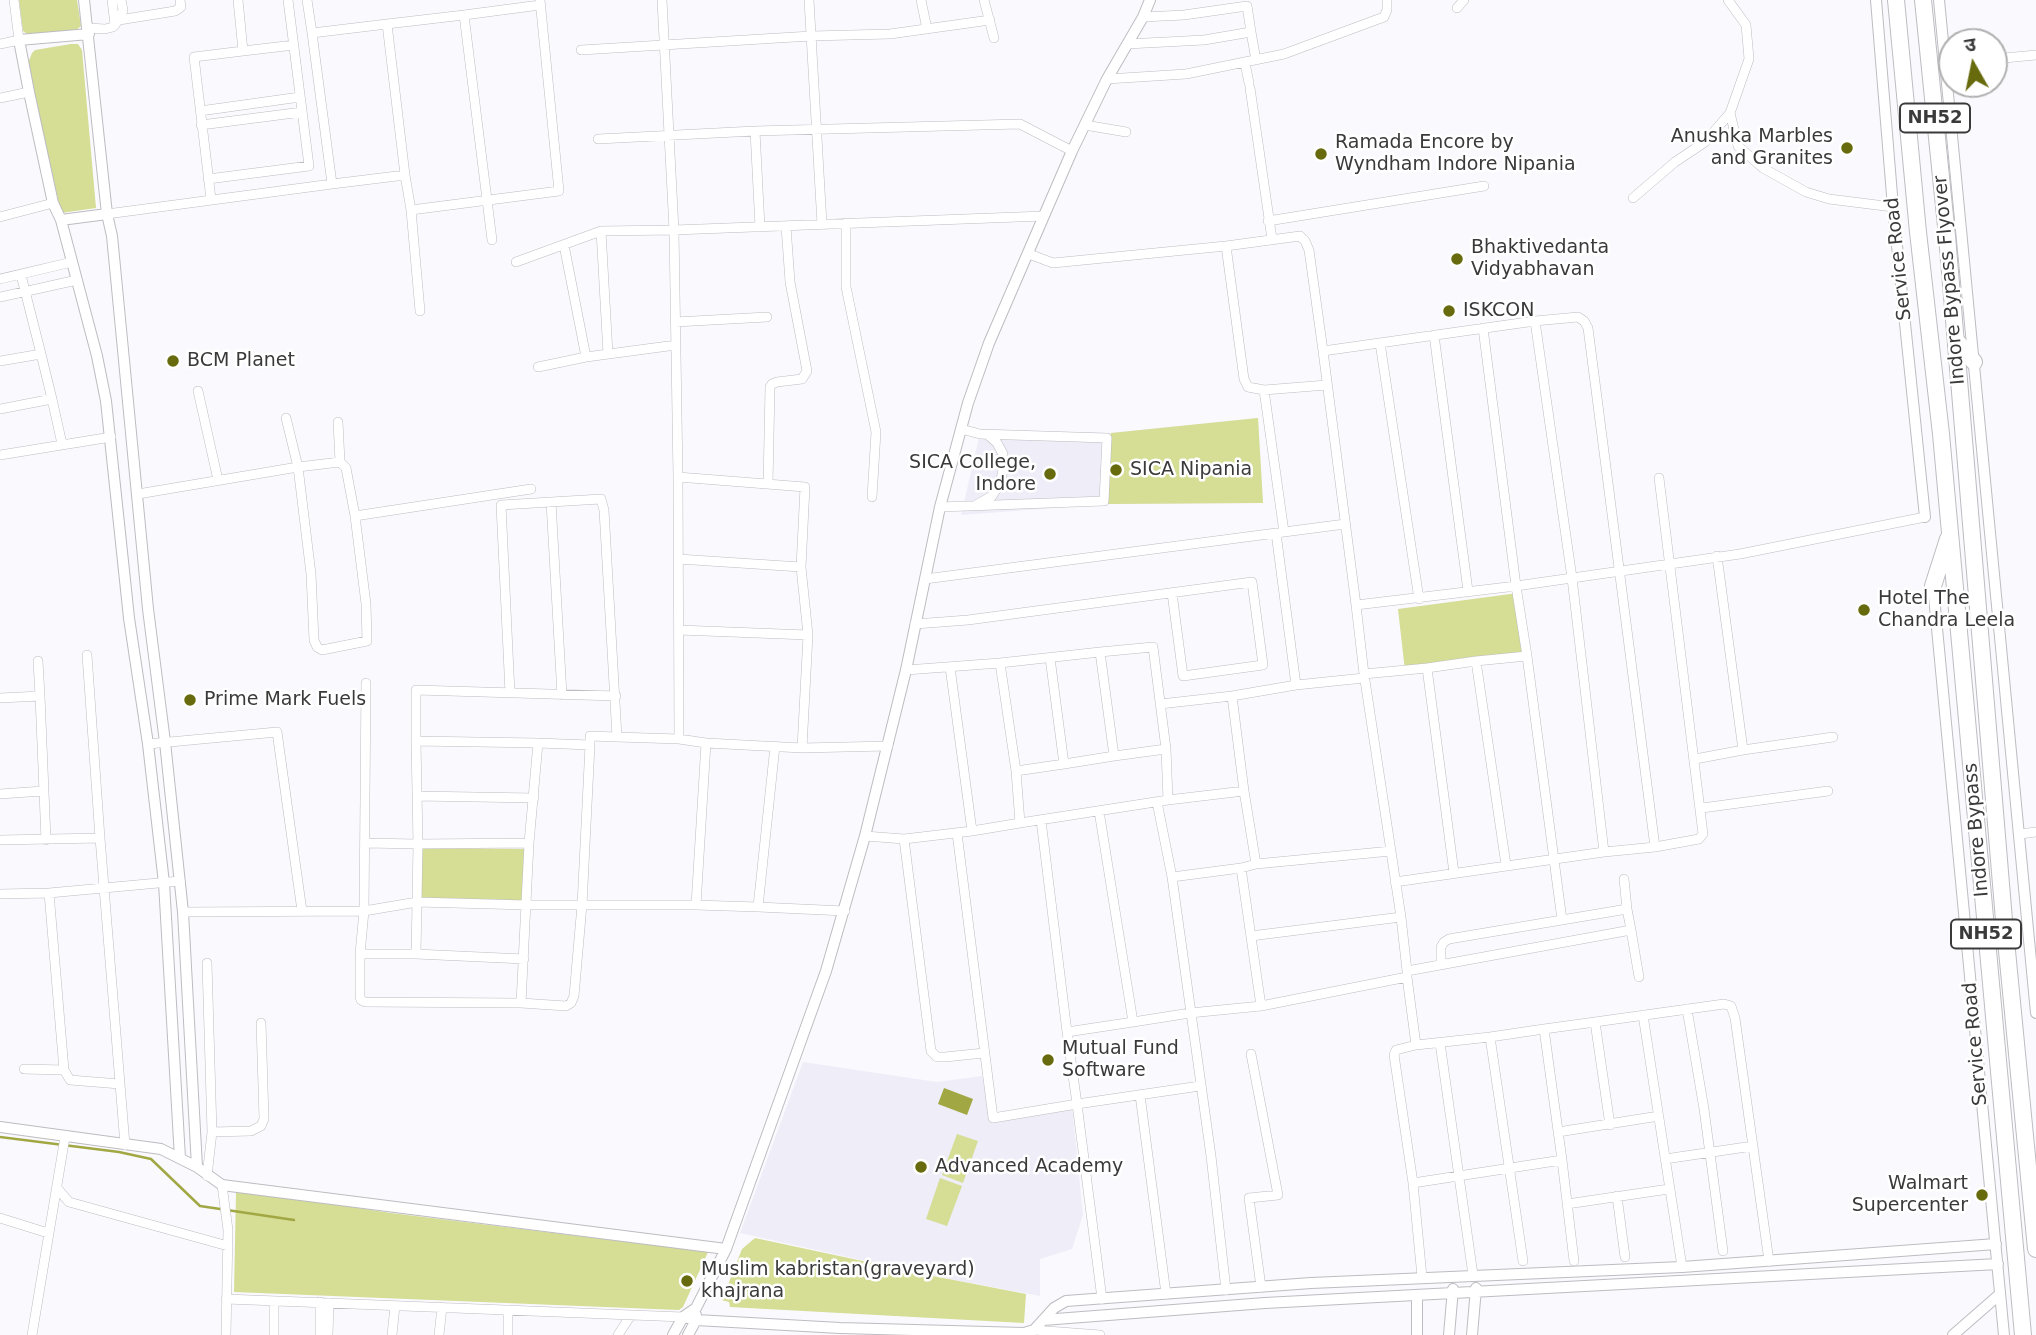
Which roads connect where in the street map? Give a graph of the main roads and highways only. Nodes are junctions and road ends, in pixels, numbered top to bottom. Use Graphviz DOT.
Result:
graph roads {
  1 [pos="1896,0"];
  2 [pos="1923,0"];
  3 [pos="1956,340"];
  4 [pos="1974,362"];
  5 [pos="1950,534"];
  6 [pos="1974,560"];
  7 [pos="1933,586"];
  8 [pos="2036,1249"];
  9 [pos="2023,1335"];
  1 -- 5 [label="highway, Indore Bypass Flyover / NH52"];
  2 -- 3 [label="highway, Indore Bypass Flyover / NH52"];
  3 -- 4 [label="highway"];
  3 -- 6 [label="highway, Indore Bypass Flyover / NH52"];
  5 -- 7 [label="highway"];
  5 -- 9 [label="highway, Indore Bypass / NH52"];
  6 -- 8 [label="highway, Indore Bypass / NH52"];
}
